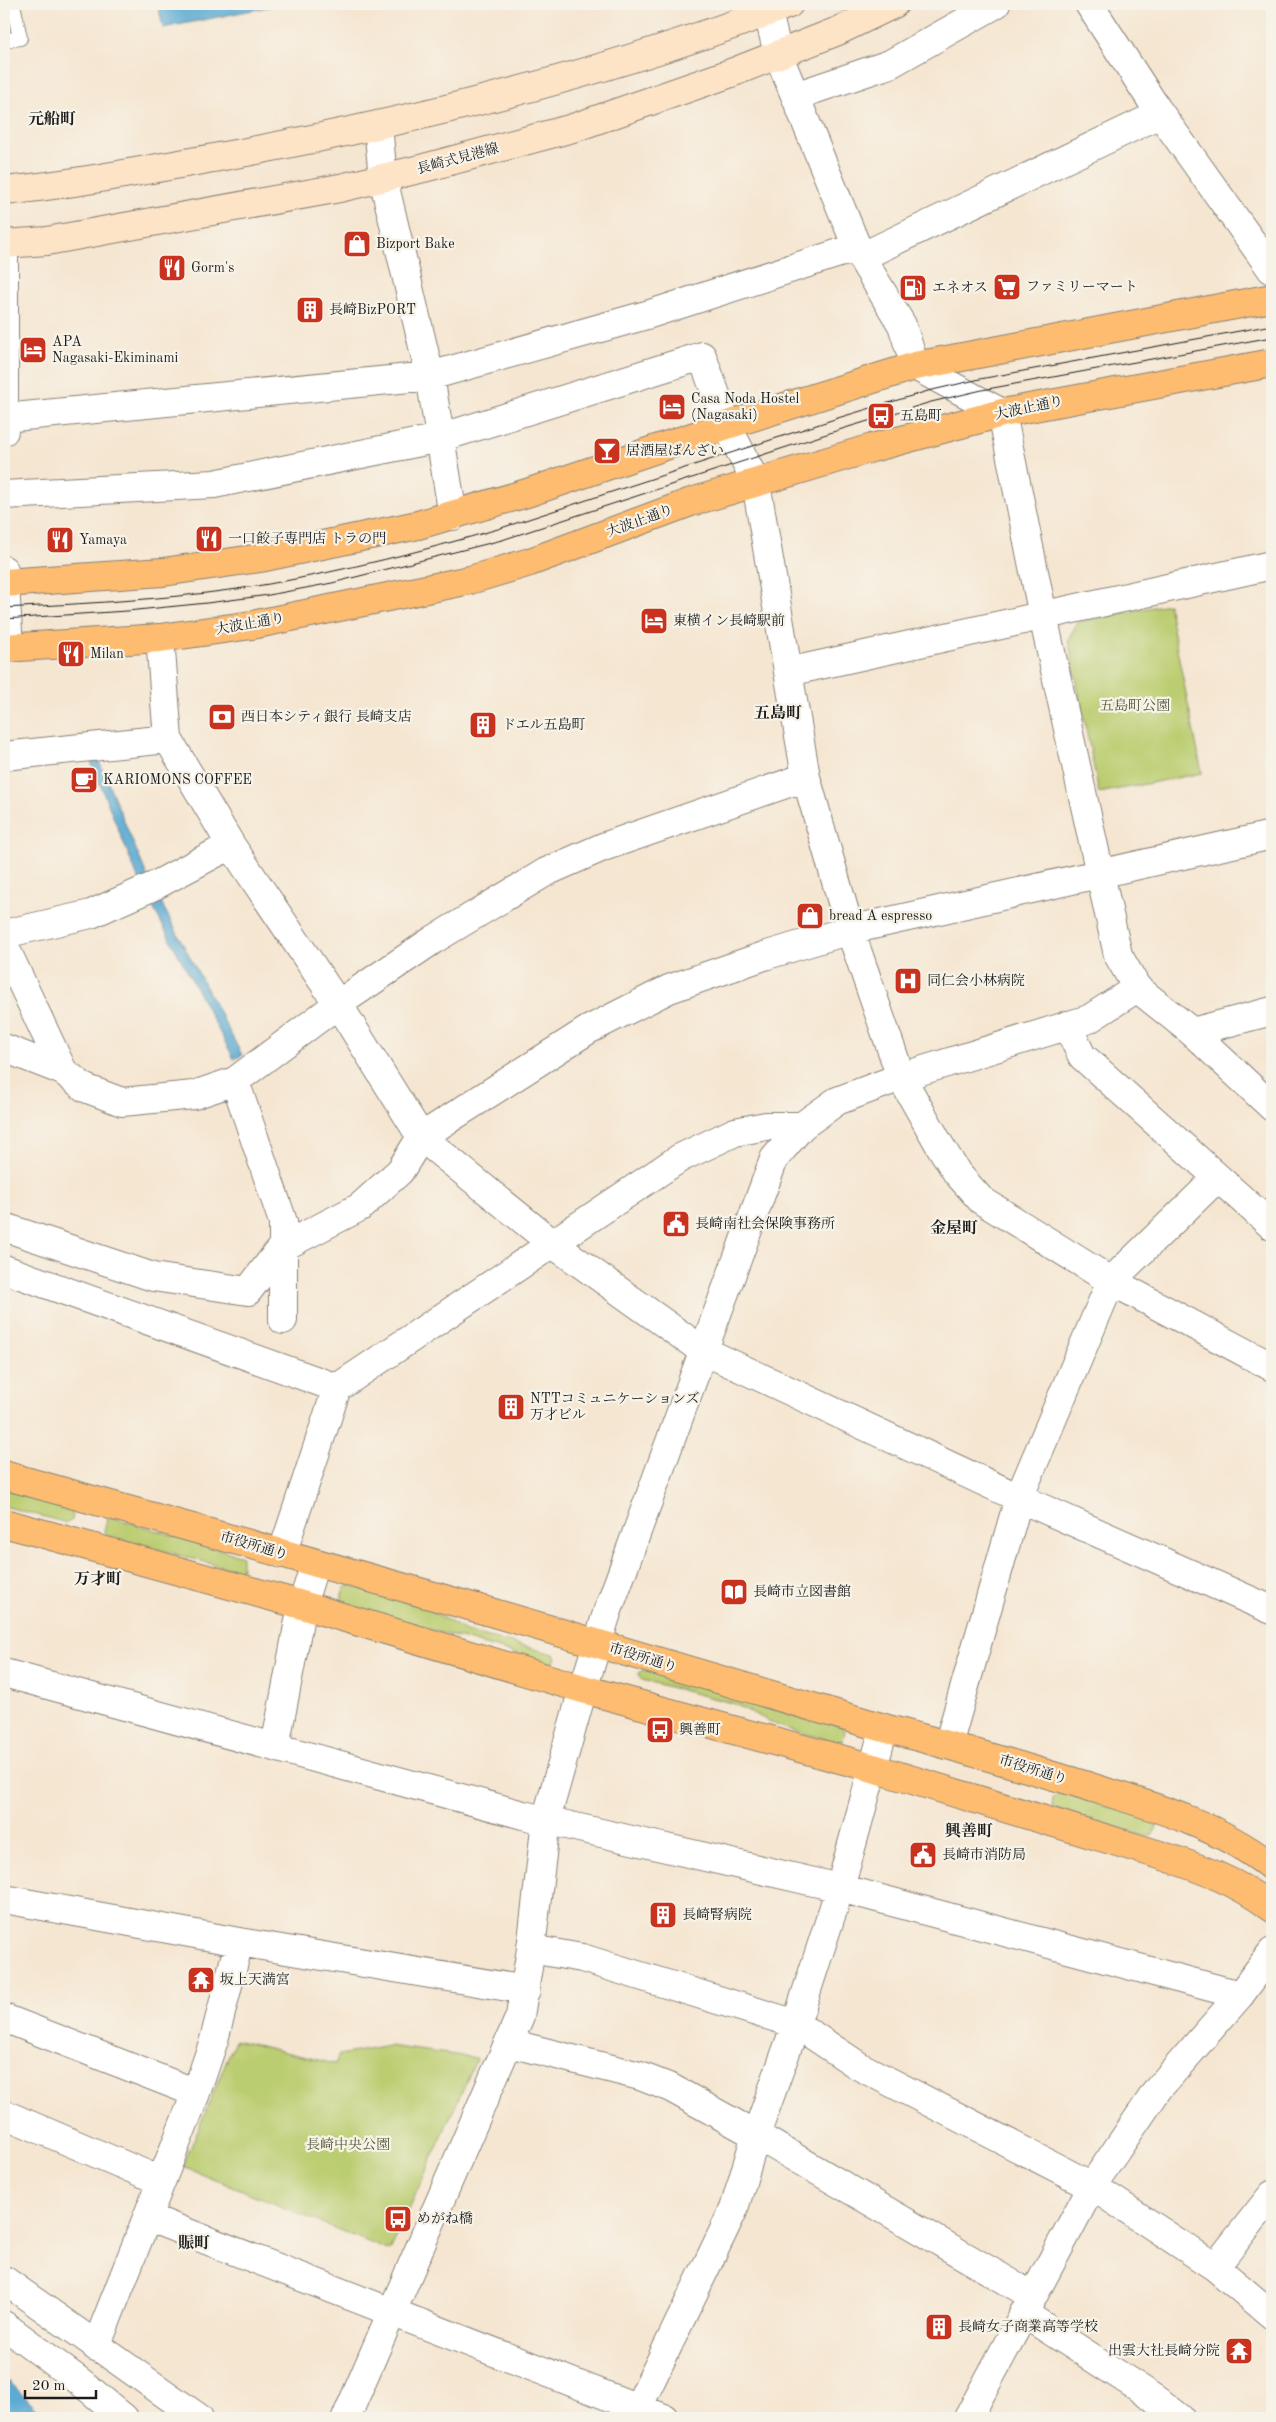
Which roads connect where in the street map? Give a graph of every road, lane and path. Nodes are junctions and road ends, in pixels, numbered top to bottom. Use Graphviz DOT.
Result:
graph roads {
  1 [pos="13,4"];
  2 [pos="894,4"];
  3 [pos="996,4"];
  4 [pos="1089,4"];
  5 [pos="774,7"];
  6 [pos="4,41"];
  7 [pos="778,54"];
  8 [pos="795,96"];
  9 [pos="1160,114"];
  10 [pos="378,126"];
  11 [pos="383,178"];
  12 [pos="4,191"];
  13 [pos="4,244"];
  14 [pos="859,252"];
  15 [pos="1272,270"];
  16 [pos="1272,298"];
  17 [pos="1272,363"];
  18 [pos="915,366"];
  19 [pos="430,376"];
  20 [pos="1002,413"];
  21 [pos="4,422"];
  22 [pos="727,425"];
  23 [pos="440,438"];
  24 [pos="756,483"];
  25 [pos="4,495"];
  26 [pos="453,516"];
  27 [pos="1272,565"];
  28 [pos="4,578"];
  29 [pos="1043,616"];
  30 [pos="160,638"];
  31 [pos="7,648"];
  32 [pos="788,672"];
  33 [pos="168,738"];
  34 [pos="4,756"];
  35 [pos="806,777"];
  36 [pos="1272,835"];
  37 [pos="231,845"];
  38 [pos="1100,874"];
  39 [pos="850,930"];
  40 [pos="4,934"];
  41 [pos="4,945"];
  42 [pos="1137,988"];
  43 [pos="338,1004"];
  44 [pos="1272,1012"];
  45 [pos="1067,1025"];
  46 [pos="1192,1032"];
  47 [pos="4,1048"];
  48 [pos="63,1071"];
  49 [pos="901,1076"];
  50 [pos="235,1081"];
  51 [pos="1272,1107"];
  52 [pos="802,1126"];
  53 [pos="421,1138"];
  54 [pos="1217,1178"];
  55 [pos="4,1226"];
  56 [pos="1272,1226"];
  57 [pos="553,1244"];
  58 [pos="282,1248"];
  59 [pos="4,1269"];
  60 [pos="1111,1281"];
  61 [pos="283,1320"];
  62 [pos="702,1350"];
  63 [pos="1272,1366"];
  64 [pos="337,1388"];
  65 [pos="4,1475"];
  66 [pos="1019,1498"];
  67 [pos="4,1523"];
  68 [pos="282,1554"];
  69 [pos="315,1564"];
  70 [pos="302,1606"];
  71 [pos="1272,1610"];
  72 [pos="597,1644"];
  73 [pos="4,1673"];
  74 [pos="583,1689"];
  75 [pos="884,1728"];
  76 [pos="948,1745"];
  77 [pos="275,1747"];
  78 [pos="873,1768"];
  79 [pos="546,1820"];
  80 [pos="1272,1868"];
  81 [pos="840,1888"];
  82 [pos="4,1899"];
  83 [pos="1272,1908"];
  84 [pos="239,1942"];
  85 [pos="532,1949"];
  86 [pos="1272,1952"];
  87 [pos="526,1990"];
  88 [pos="1240,1995"];
  89 [pos="4,2018"];
  90 [pos="796,2024"];
  91 [pos="509,2043"];
  92 [pos="196,2093"];
  93 [pos="4,2114"];
  94 [pos="756,2135"];
  95 [pos="161,2181"];
  96 [pos="1092,2186"];
  97 [pos="1272,2195"];
  98 [pos="147,2217"];
  99 [pos="1215,2267"];
  100 [pos="4,2280"];
  101 [pos="1028,2305"];
  102 [pos="393,2312"];
  103 [pos="1272,2315"];
  104 [pos="4,2325"];
  105 [pos="96,2346"];
  106 [pos="635,2413"];
  107 [pos="124,2418"];
  108 [pos="199,2418"];
  109 [pos="346,2418"];
  110 [pos="664,2418"];
  111 [pos="968,2418"];
  112 [pos="1180,2418"];
  1 -- 6 [label="lane"];
  2 -- 7 [label="main road, 長崎式見港線"];
  3 -- 8 [label="street"];
  4 -- 9 [label="street"];
  5 -- 7 [label="street"];
  5 -- 10 [label="main road"];
  7 -- 8 [label="street"];
  7 -- 11 [label="main road, 長崎式見港線"];
  8 -- 14 [label="street"];
  9 -- 14 [label="street"];
  9 -- 15 [label="street"];
  10 -- 11 [label="street"];
  10 -- 12 [label="main road"];
  11 -- 13 [label="main road, 長崎式見港線"];
  11 -- 19 [label="street"];
  13 -- 21 [label="street"];
  14 -- 18 [label="street"];
  14 -- 19 [label="street"];
  16 -- 18 [label="highway"];
  17 -- 20 [label="highway, 大波止通り"];
  18 -- 20 [label="street"];
  18 -- 22 [label="highway"];
  19 -- 21 [label="street"];
  19 -- 23 [label="street"];
  20 -- 24 [label="highway, 大波止通り"];
  20 -- 29 [label="street"];
  22 -- 23 [label="street"];
  22 -- 24 [label="street"];
  22 -- 26 [label="highway"];
  23 -- 25 [label="street"];
  23 -- 26 [label="street"];
  24 -- 30 [label="highway, 大波止通り"];
  24 -- 32 [label="street"];
  26 -- 28 [label="highway"];
  27 -- 29 [label="street"];
  28 -- 31 [label="street"];
  29 -- 32 [label="street"];
  29 -- 38 [label="street"];
  30 -- 31 [label="highway, 大波止通り"];
  30 -- 33 [label="street"];
  32 -- 35 [label="street"];
  33 -- 34 [label="street"];
  33 -- 37 [label="street"];
  35 -- 39 [label="street"];
  35 -- 43 [label="street"];
  36 -- 38 [label="street"];
  37 -- 40 [label="street"];
  37 -- 43 [label="street"];
  38 -- 39 [label="street"];
  38 -- 42 [label="street"];
  39 -- 49 [label="street"];
  39 -- 53 [label="street"];
  41 -- 48 [label="street"];
  42 -- 45 [label="street"];
  42 -- 46 [label="street"];
  43 -- 50 [label="street"];
  43 -- 53 [label="street"];
  44 -- 46 [label="street"];
  45 -- 49 [label="street"];
  45 -- 54 [label="street"];
  46 -- 51 [label="street"];
  47 -- 48 [label="street"];
  48 -- 50 [label="street"];
  49 -- 52 [label="street"];
  49 -- 60 [label="street"];
  50 -- 58 [label="street"];
  52 -- 57 [label="street"];
  52 -- 62 [label="street"];
  53 -- 57 [label="street"];
  53 -- 58 [label="street"];
  54 -- 56 [label="street"];
  54 -- 60 [label="street"];
  55 -- 58 [label="street"];
  57 -- 62 [label="street"];
  57 -- 64 [label="street"];
  58 -- 61 [label="street"];
  59 -- 64 [label="street"];
  60 -- 63 [label="street"];
  60 -- 66 [label="street"];
  62 -- 66 [label="street"];
  62 -- 72 [label="street"];
  64 -- 68 [label="street"];
  65 -- 68 [label="highway, 市役所通り"];
  66 -- 71 [label="street"];
  66 -- 76 [label="street"];
  67 -- 70 [label="highway"];
  68 -- 69 [label="highway, 市役所通り"];
  69 -- 70 [label="street"];
  69 -- 72 [label="highway, 市役所通り"];
  70 -- 74 [label="highway"];
  70 -- 77 [label="street"];
  72 -- 74 [label="street"];
  72 -- 75 [label="highway, 市役所通り"];
  73 -- 77 [label="street"];
  74 -- 78 [label="highway"];
  74 -- 79 [label="street"];
  75 -- 76 [label="highway, 市役所通り"];
  75 -- 78 [label="street"];
  76 -- 80 [label="highway, 市役所通り"];
  77 -- 79 [label="street"];
  78 -- 81 [label="street"];
  78 -- 83 [label="highway"];
  79 -- 81 [label="street"];
  79 -- 85 [label="street"];
  81 -- 88 [label="street"];
  81 -- 90 [label="street"];
  82 -- 84 [label="street"];
  84 -- 87 [label="street"];
  84 -- 92 [label="street"];
  85 -- 87 [label="street"];
  85 -- 90 [label="street"];
  86 -- 88 [label="street"];
  87 -- 91 [label="street"];
  88 -- 96 [label="street"];
  89 -- 92 [label="street"];
  90 -- 94 [label="street"];
  90 -- 96 [label="street"];
  91 -- 94 [label="street"];
  91 -- 102 [label="street"];
  92 -- 95 [label="street"];
  93 -- 95 [label="street"];
  94 -- 101 [label="street"];
  94 -- 106 [label="street"];
  95 -- 98 [label="street"];
  96 -- 99 [label="street"];
  96 -- 101 [label="street"];
  97 -- 99 [label="street"];
  98 -- 102 [label="street"];
  98 -- 105 [label="street"];
  99 -- 103 [label="street"];
  100 -- 105 [label="street"];
  101 -- 111 [label="street"];
  101 -- 112 [label="street"];
  102 -- 106 [label="street"];
  102 -- 109 [label="street"];
  104 -- 107 [label="street"];
  105 -- 108 [label="street"];
  106 -- 110 [label="street"];
}
